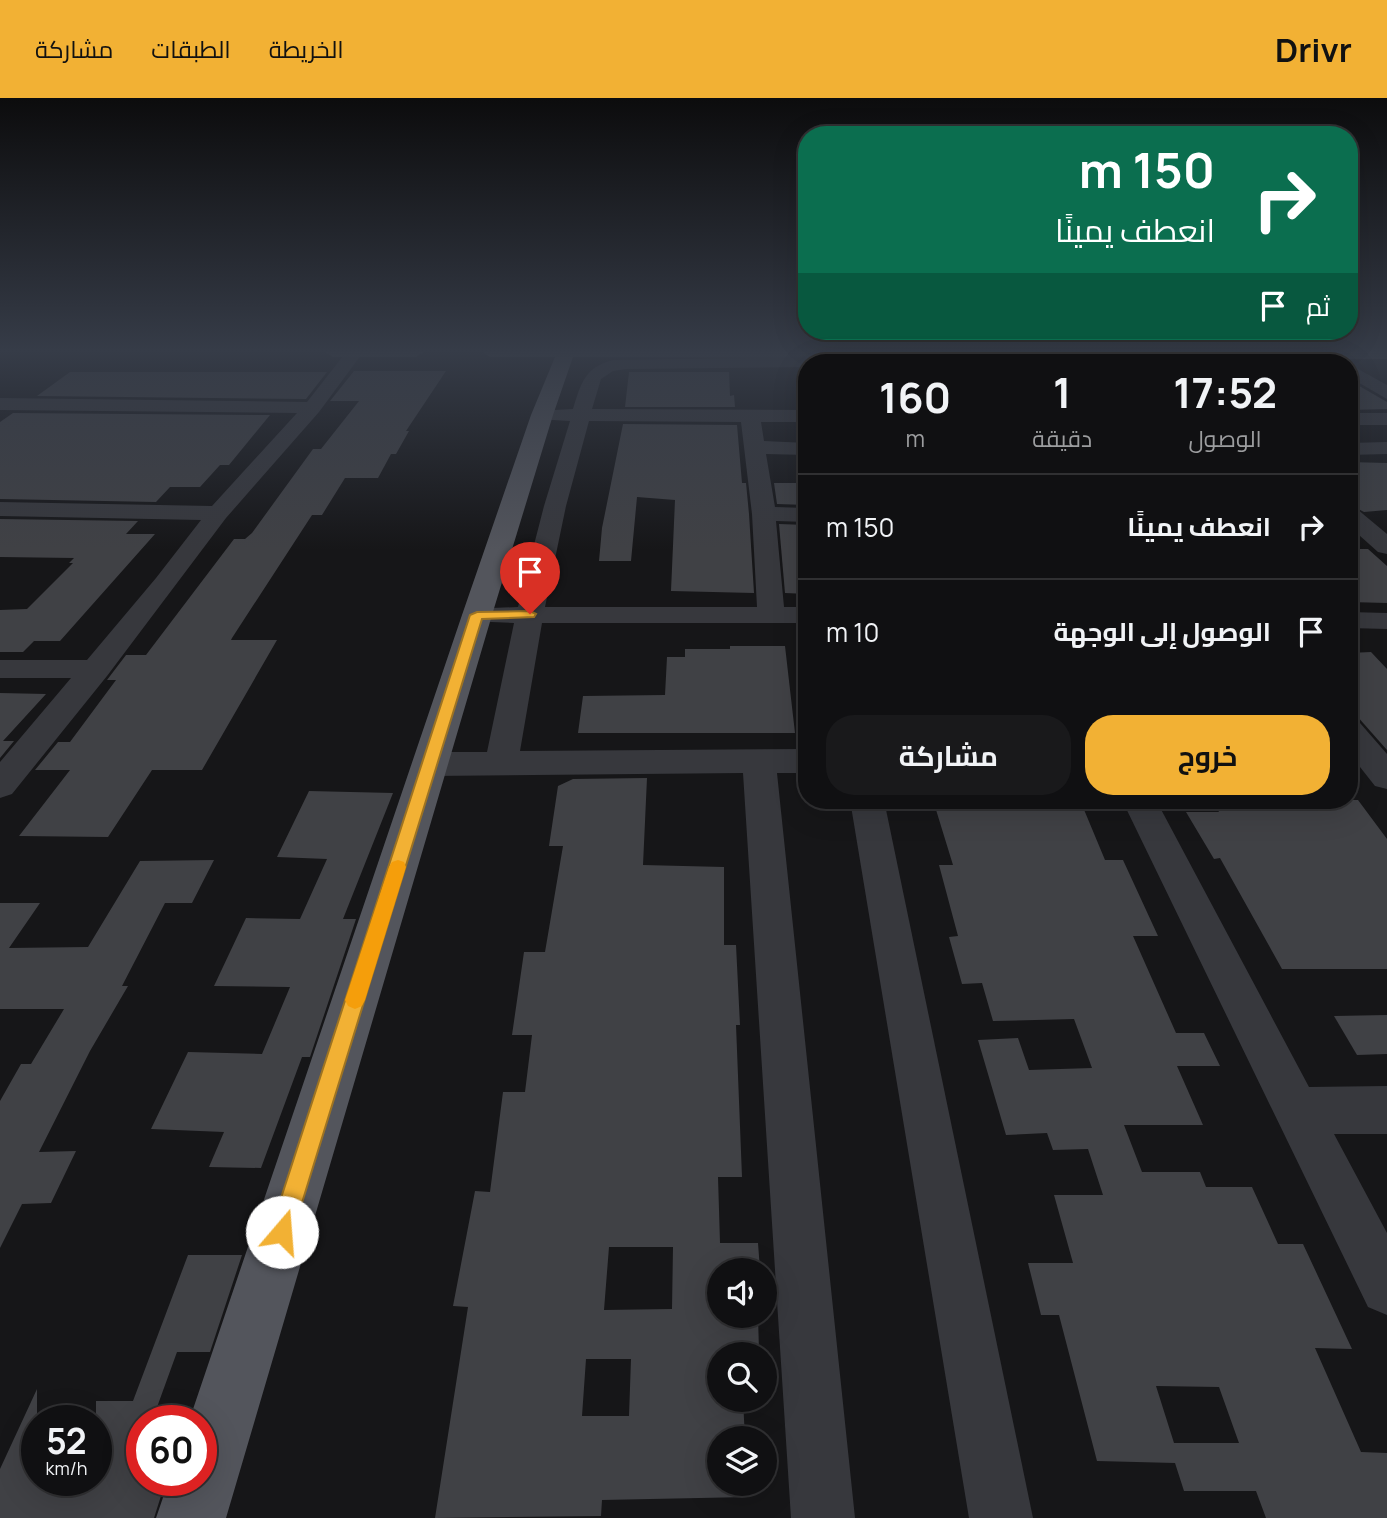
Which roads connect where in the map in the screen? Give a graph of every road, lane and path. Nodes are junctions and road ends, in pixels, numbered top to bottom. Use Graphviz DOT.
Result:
graph roads {
  1 [pos="304,417"];
  2 [pos="561,417"];
  3 [pos="562,417"];
  4 [pos="750,417"];
  5 [pos="1358,419"];
  6 [pos="1387,419"];
  7 [pos="756,447"];
  8 [pos="1387,448"];
  9 [pos="798,449"];
  10 [pos="1358,449"];
  11 [pos="0,509"];
  12 [pos="218,513"];
  13 [pos="764,514"];
  14 [pos="798,515"];
  15 [pos="1358,518"];
  16 [pos="1358,522"];
  17 [pos="1387,522"];
  18 [pos="1387,547"];
  19 [pos="530,614"];
  20 [pos="477,615"];
  21 [pos="771,615"];
  22 [pos="798,615"];
  23 [pos="1358,620"];
  24 [pos="1387,621"];
  25 [pos="0,668"];
  26 [pos="97,669"];
  27 [pos="1358,742"];
  28 [pos="759,760"];
  29 [pos="502,761"];
  30 [pos="798,761"];
  31 [pos="430,764"];
  32 [pos="1386,773"];
  33 [pos="0,785"];
  34 [pos="869,809"];
  35 [pos="1144,809"];
  36 [pos="1387,1110"];
  37 [pos="1296,1111"];
  38 [pos="1387,1288"];
  39 [pos="191,1518"];
  40 [pos="823,1518"];
  41 [pos="1001,1518"];
  1 -- 12 [label="street"];
  2 -- 20 [label="main road"];
  3 -- 19 [label="street"];
  4 -- 7 [label="street"];
  5 -- 6 [label="street"];
  7 -- 9 [label="street"];
  7 -- 13 [label="street"];
  8 -- 10 [label="street"];
  11 -- 12 [label="street"];
  12 -- 26 [label="street"];
  13 -- 14 [label="street"];
  13 -- 21 [label="street"];
  15 -- 17 [label="street"];
  16 -- 18 [label="street"];
  19 -- 20 [label="street"];
  19 -- 21 [label="street"];
  19 -- 29 [label="street"];
  20 -- 31 [label="main road"];
  21 -- 22 [label="street"];
  23 -- 24 [label="street"];
  25 -- 26 [label="street"];
  26 -- 33 [label="street"];
  27 -- 32 [label="street"];
  28 -- 29 [label="street"];
  28 -- 30 [label="street"];
  28 -- 40 [label="street"];
  29 -- 31 [label="street"];
  31 -- 39 [label="main road"];
  34 -- 41 [label="street"];
  35 -- 37 [label="street"];
  36 -- 37 [label="street"];
  37 -- 38 [label="street"];
}
